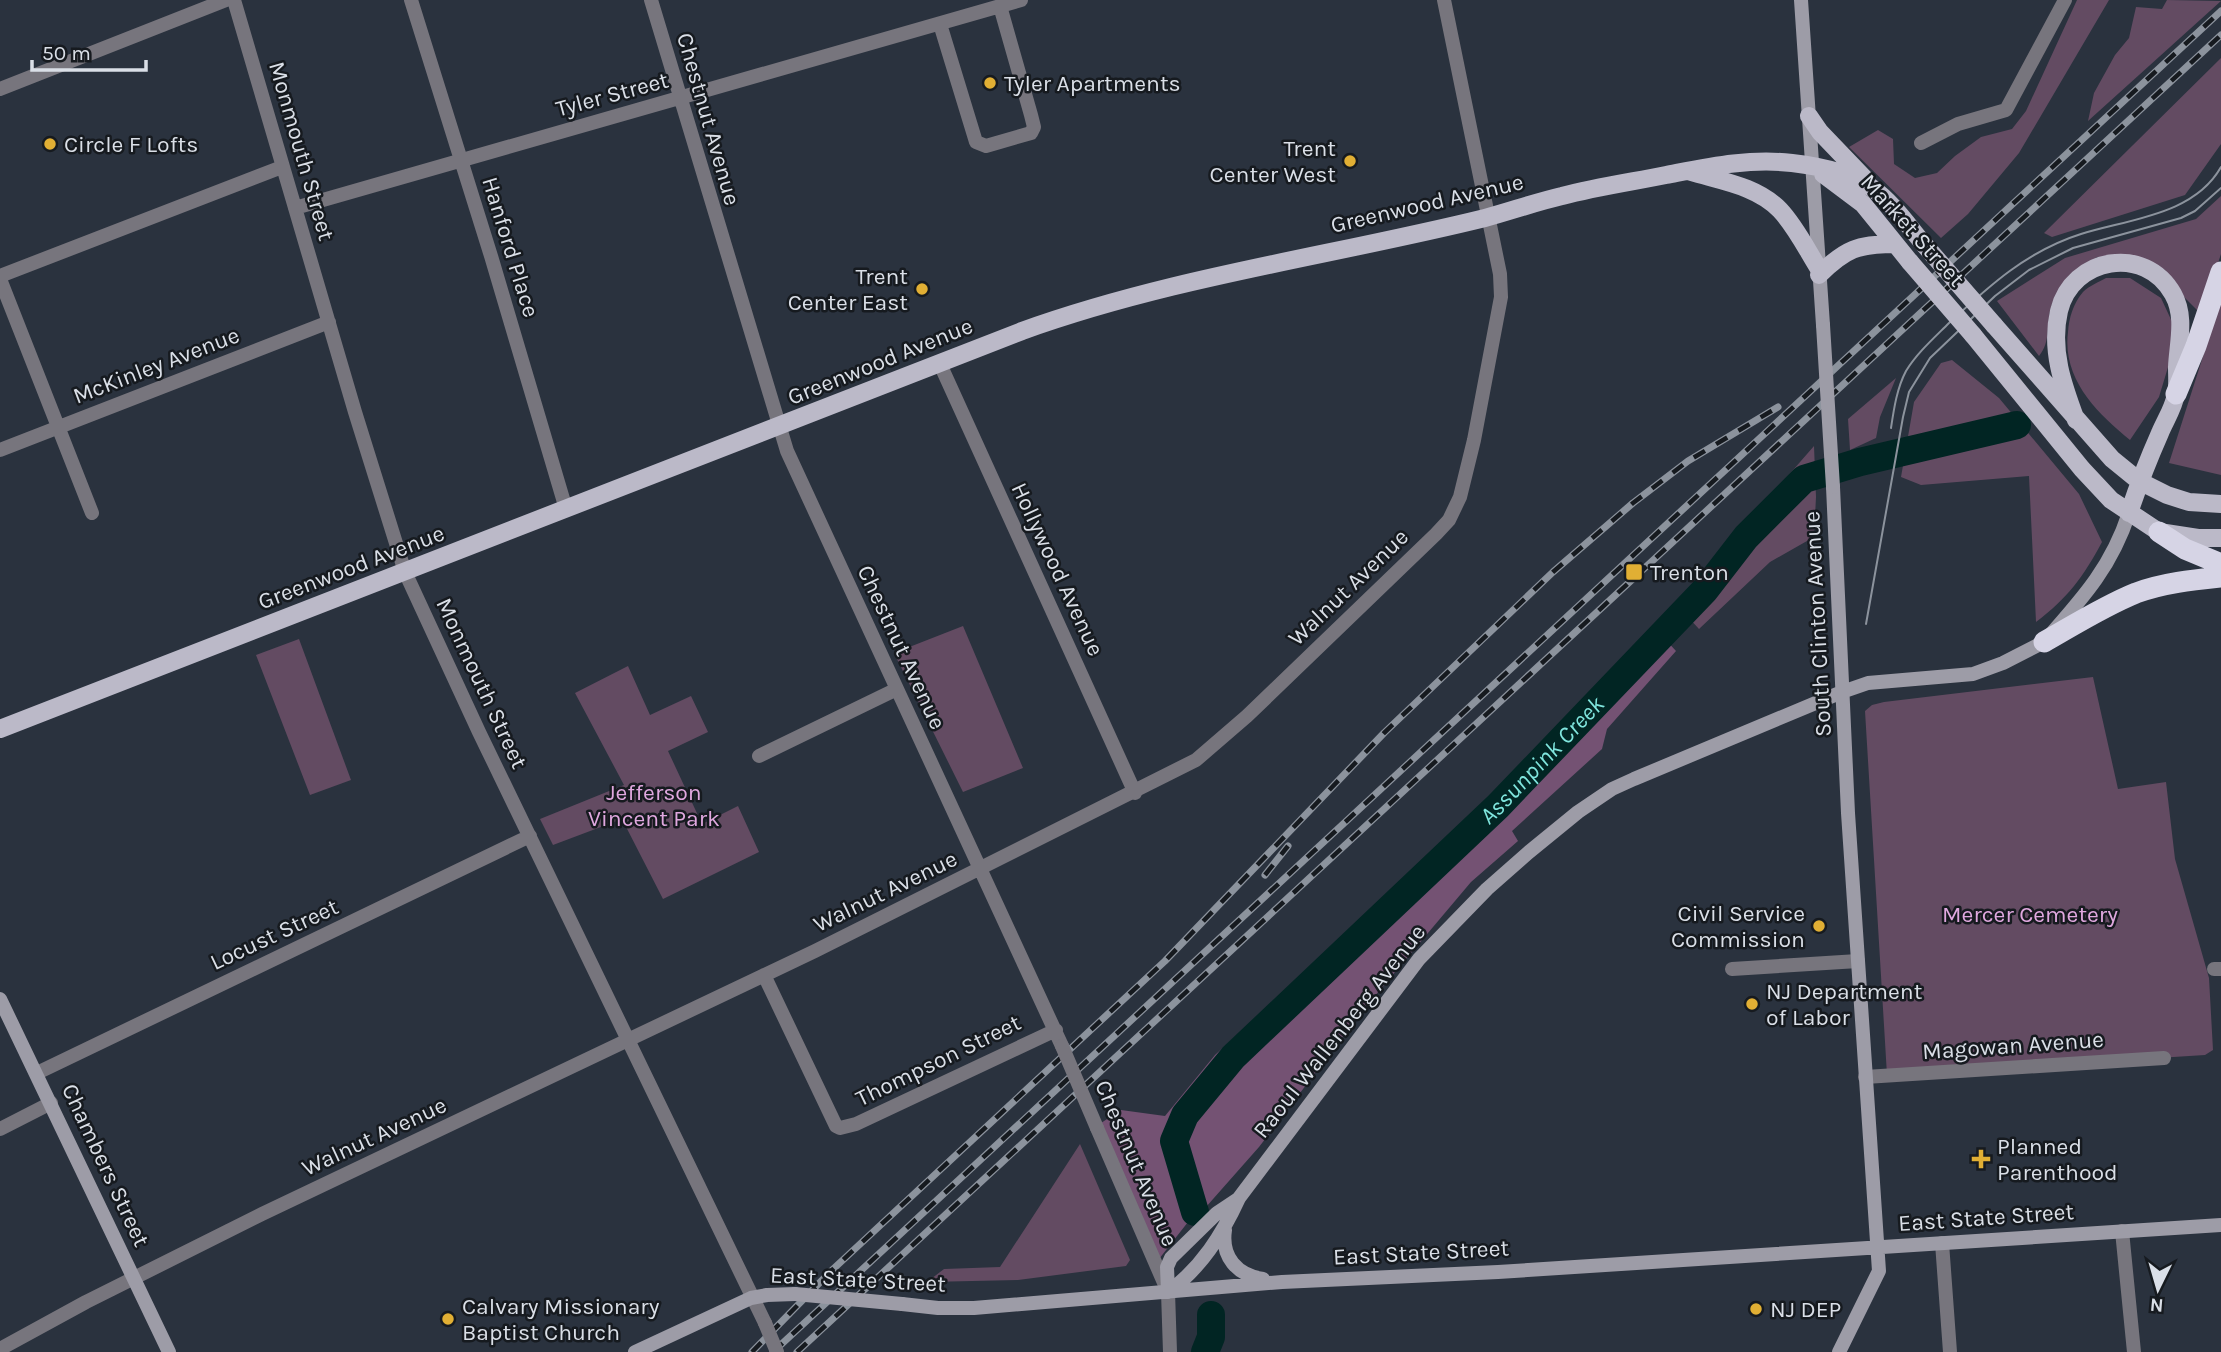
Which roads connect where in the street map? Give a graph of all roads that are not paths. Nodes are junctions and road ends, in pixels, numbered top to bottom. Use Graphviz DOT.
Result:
graph roads {
  1 [pos="226,0"];
  2 [pos="234,0"];
  3 [pos="411,0"];
  4 [pos="651,0"];
  5 [pos="1021,0"];
  6 [pos="1444,0"];
  7 [pos="1801,0"];
  8 [pos="2065,0"];
  9 [pos="1000,6"];
  10 [pos="940,23"];
  11 [pos="0,89"];
  12 [pos="680,99"];
  13 [pos="1809,116"];
  14 [pos="1921,142"];
  15 [pos="460,161"];
  16 [pos="282,167"];
  17 [pos="1811,167"];
  18 [pos="1687,171"];
  19 [pos="1873,188"];
  20 [pos="295,208"];
  21 [pos="1486,218"];
  22 [pos="1895,244"];
  23 [pos="1819,272"];
  24 [pos="2221,272"];
  25 [pos="0,277"];
  26 [pos="329,322"];
  27 [pos="940,364"];
  28 [pos="2176,394"];
  29 [pos="2076,420"];
  30 [pos="57,427"];
  31 [pos="778,428"];
  32 [pos="0,450"];
  33 [pos="2139,481"];
  34 [pos="2221,504"];
  35 [pos="566,509"];
  36 [pos="92,513"];
  37 [pos="2129,513"];
  38 [pos="2159,532"];
  39 [pos="2221,538"];
  40 [pos="2221,564"];
  41 [pos="405,572"];
  42 [pos="2221,577"];
  43 [pos="2044,642"];
  44 [pos="897,689"];
  45 [pos="1842,692"];
  46 [pos="0,729"];
  47 [pos="759,756"];
  48 [pos="1135,793"];
  49 [pos="530,836"];
  50 [pos="979,869"];
  51 [pos="1858,961"];
  52 [pos="1732,969"];
  53 [pos="764,975"];
  54 [pos="0,999"];
  55 [pos="1056,1030"];
  56 [pos="628,1040"];
  57 [pos="2164,1058"];
  58 [pos="37,1073"];
  59 [pos="1865,1077"];
  60 [pos="51,1103"];
  61 [pos="0,1129"];
  62 [pos="1239,1198"];
  63 [pos="2221,1225"];
  64 [pos="1225,1229"];
  65 [pos="2122,1231"];
  66 [pos="1942,1243"];
  67 [pos="1877,1246"];
  68 [pos="134,1278"];
  69 [pos="1282,1282"];
  70 [pos="1168,1292"];
  71 [pos="751,1298"];
  72 [pos="0,1349"];
  73 [pos="169,1352"];
  74 [pos="635,1352"];
  75 [pos="777,1352"];
  76 [pos="1170,1352"];
  77 [pos="1839,1352"];
  78 [pos="1951,1352"];
  79 [pos="2134,1352"];
  1 -- 11 [label="street"];
  2 -- 16 [label="street, Monmouth Street"];
  3 -- 15 [label="street, Hanford Place"];
  4 -- 12 [label="street, Chestnut Avenue"];
  5 -- 9 [label="street, Tyler Street"];
  6 -- 21 [label="street, Walnut Avenue"];
  7 -- 13 [label="street, South Clinton Avenue"];
  8 -- 14 [label="street"];
  9 -- 10 [label="street, Tyler Street"];
  9 -- 10 [label="street"];
  10 -- 12 [label="street, Tyler Street"];
  12 -- 15 [label="street, Tyler Street"];
  12 -- 31 [label="street, Chestnut Avenue"];
  13 -- 17 [label="street, South Clinton Avenue"];
  13 -- 19 [label="main road"];
  15 -- 20 [label="street, Tyler Street"];
  15 -- 35 [label="street, Hanford Place"];
  16 -- 20 [label="street, Monmouth Street"];
  16 -- 25 [label="street"];
  17 -- 18 [label="main road, Greenwood Avenue"];
  17 -- 19 [label="main road, Market Street"];
  17 -- 22 [label="main road, Market Street"];
  17 -- 23 [label="street, South Clinton Avenue"];
  18 -- 21 [label="main road, Greenwood Avenue"];
  18 -- 23 [label="main road"];
  19 -- 29 [label="main road, Market Street, bridge"];
  20 -- 26 [label="street, Monmouth Street"];
  21 -- 27 [label="main road, Greenwood Avenue"];
  21 -- 48 [label="street, Walnut Avenue"];
  22 -- 23 [label="main road"];
  22 -- 37 [label="main road, Market Street, bridge"];
  23 -- 45 [label="street, South Clinton Avenue, bridge"];
  24 -- 28 [label="highway"];
  25 -- 30 [label="street"];
  26 -- 30 [label="street, McKinley Avenue"];
  26 -- 41 [label="street, Monmouth Street"];
  27 -- 31 [label="main road, Greenwood Avenue"];
  27 -- 48 [label="street, Hollywood Avenue"];
  28 -- 29 [label="main road"];
  28 -- 33 [label="main road"];
  29 -- 33 [label="main road, Market Street"];
  30 -- 32 [label="street, McKinley Avenue"];
  30 -- 36 [label="street"];
  31 -- 35 [label="main road, Greenwood Avenue"];
  31 -- 44 [label="street, Chestnut Avenue"];
  33 -- 34 [label="main road, Market Street"];
  33 -- 37 [label="main road"];
  35 -- 41 [label="main road, Greenwood Avenue"];
  37 -- 38 [label="main road, Market Street"];
  37 -- 43 [label="street"];
  38 -- 39 [label="main road, Market Street"];
  38 -- 40 [label="highway"];
  41 -- 46 [label="main road, Greenwood Avenue"];
  41 -- 49 [label="street, Monmouth Street"];
  42 -- 43 [label="highway"];
  43 -- 45 [label="street, Raoul Wallenberg Avenue"];
  44 -- 47 [label="street"];
  44 -- 50 [label="street, Chestnut Avenue"];
  45 -- 51 [label="street, South Clinton Avenue"];
  45 -- 62 [label="street, Raoul Wallenberg Avenue"];
  48 -- 50 [label="street, Walnut Avenue"];
  49 -- 56 [label="street, Monmouth Street"];
  49 -- 58 [label="street, Locust Street"];
  50 -- 53 [label="street, Walnut Avenue"];
  50 -- 55 [label="street, Chestnut Avenue"];
  51 -- 52 [label="street"];
  51 -- 59 [label="street, South Clinton Avenue"];
  53 -- 55 [label="street, Thompson Street"];
  53 -- 56 [label="street, Walnut Avenue"];
  54 -- 58 [label="street, Chambers Street"];
  55 -- 70 [label="street, Chestnut Avenue, bridge"];
  56 -- 68 [label="street, Walnut Avenue"];
  56 -- 71 [label="street, Monmouth Street"];
  57 -- 59 [label="street, Magowan Avenue"];
  58 -- 60 [label="street, Chambers Street"];
  59 -- 67 [label="street, South Clinton Avenue"];
  60 -- 61 [label="street"];
  60 -- 68 [label="street, Chambers Street"];
  62 -- 64 [label="street, Raoul Wallenberg Avenue"];
  62 -- 70 [label="street, Raoul Wallenberg Avenue"];
  63 -- 65 [label="street, East State Street"];
  64 -- 69 [label="street"];
  64 -- 70 [label="street, Raoul Wallenberg Avenue"];
  65 -- 66 [label="street, East State Street"];
  65 -- 79 [label="street"];
  66 -- 67 [label="street, East State Street"];
  66 -- 78 [label="street"];
  67 -- 69 [label="street, East State Street"];
  67 -- 77 [label="street, South Clinton Avenue"];
  68 -- 72 [label="street, Walnut Avenue"];
  68 -- 73 [label="street, Chambers Street"];
  69 -- 70 [label="street, East State Street"];
  70 -- 71 [label="street, East State Street, bridge"];
  70 -- 76 [label="street"];
  71 -- 74 [label="street, East State Street"];
  71 -- 75 [label="street, Monmouth Street, bridge"];
}
